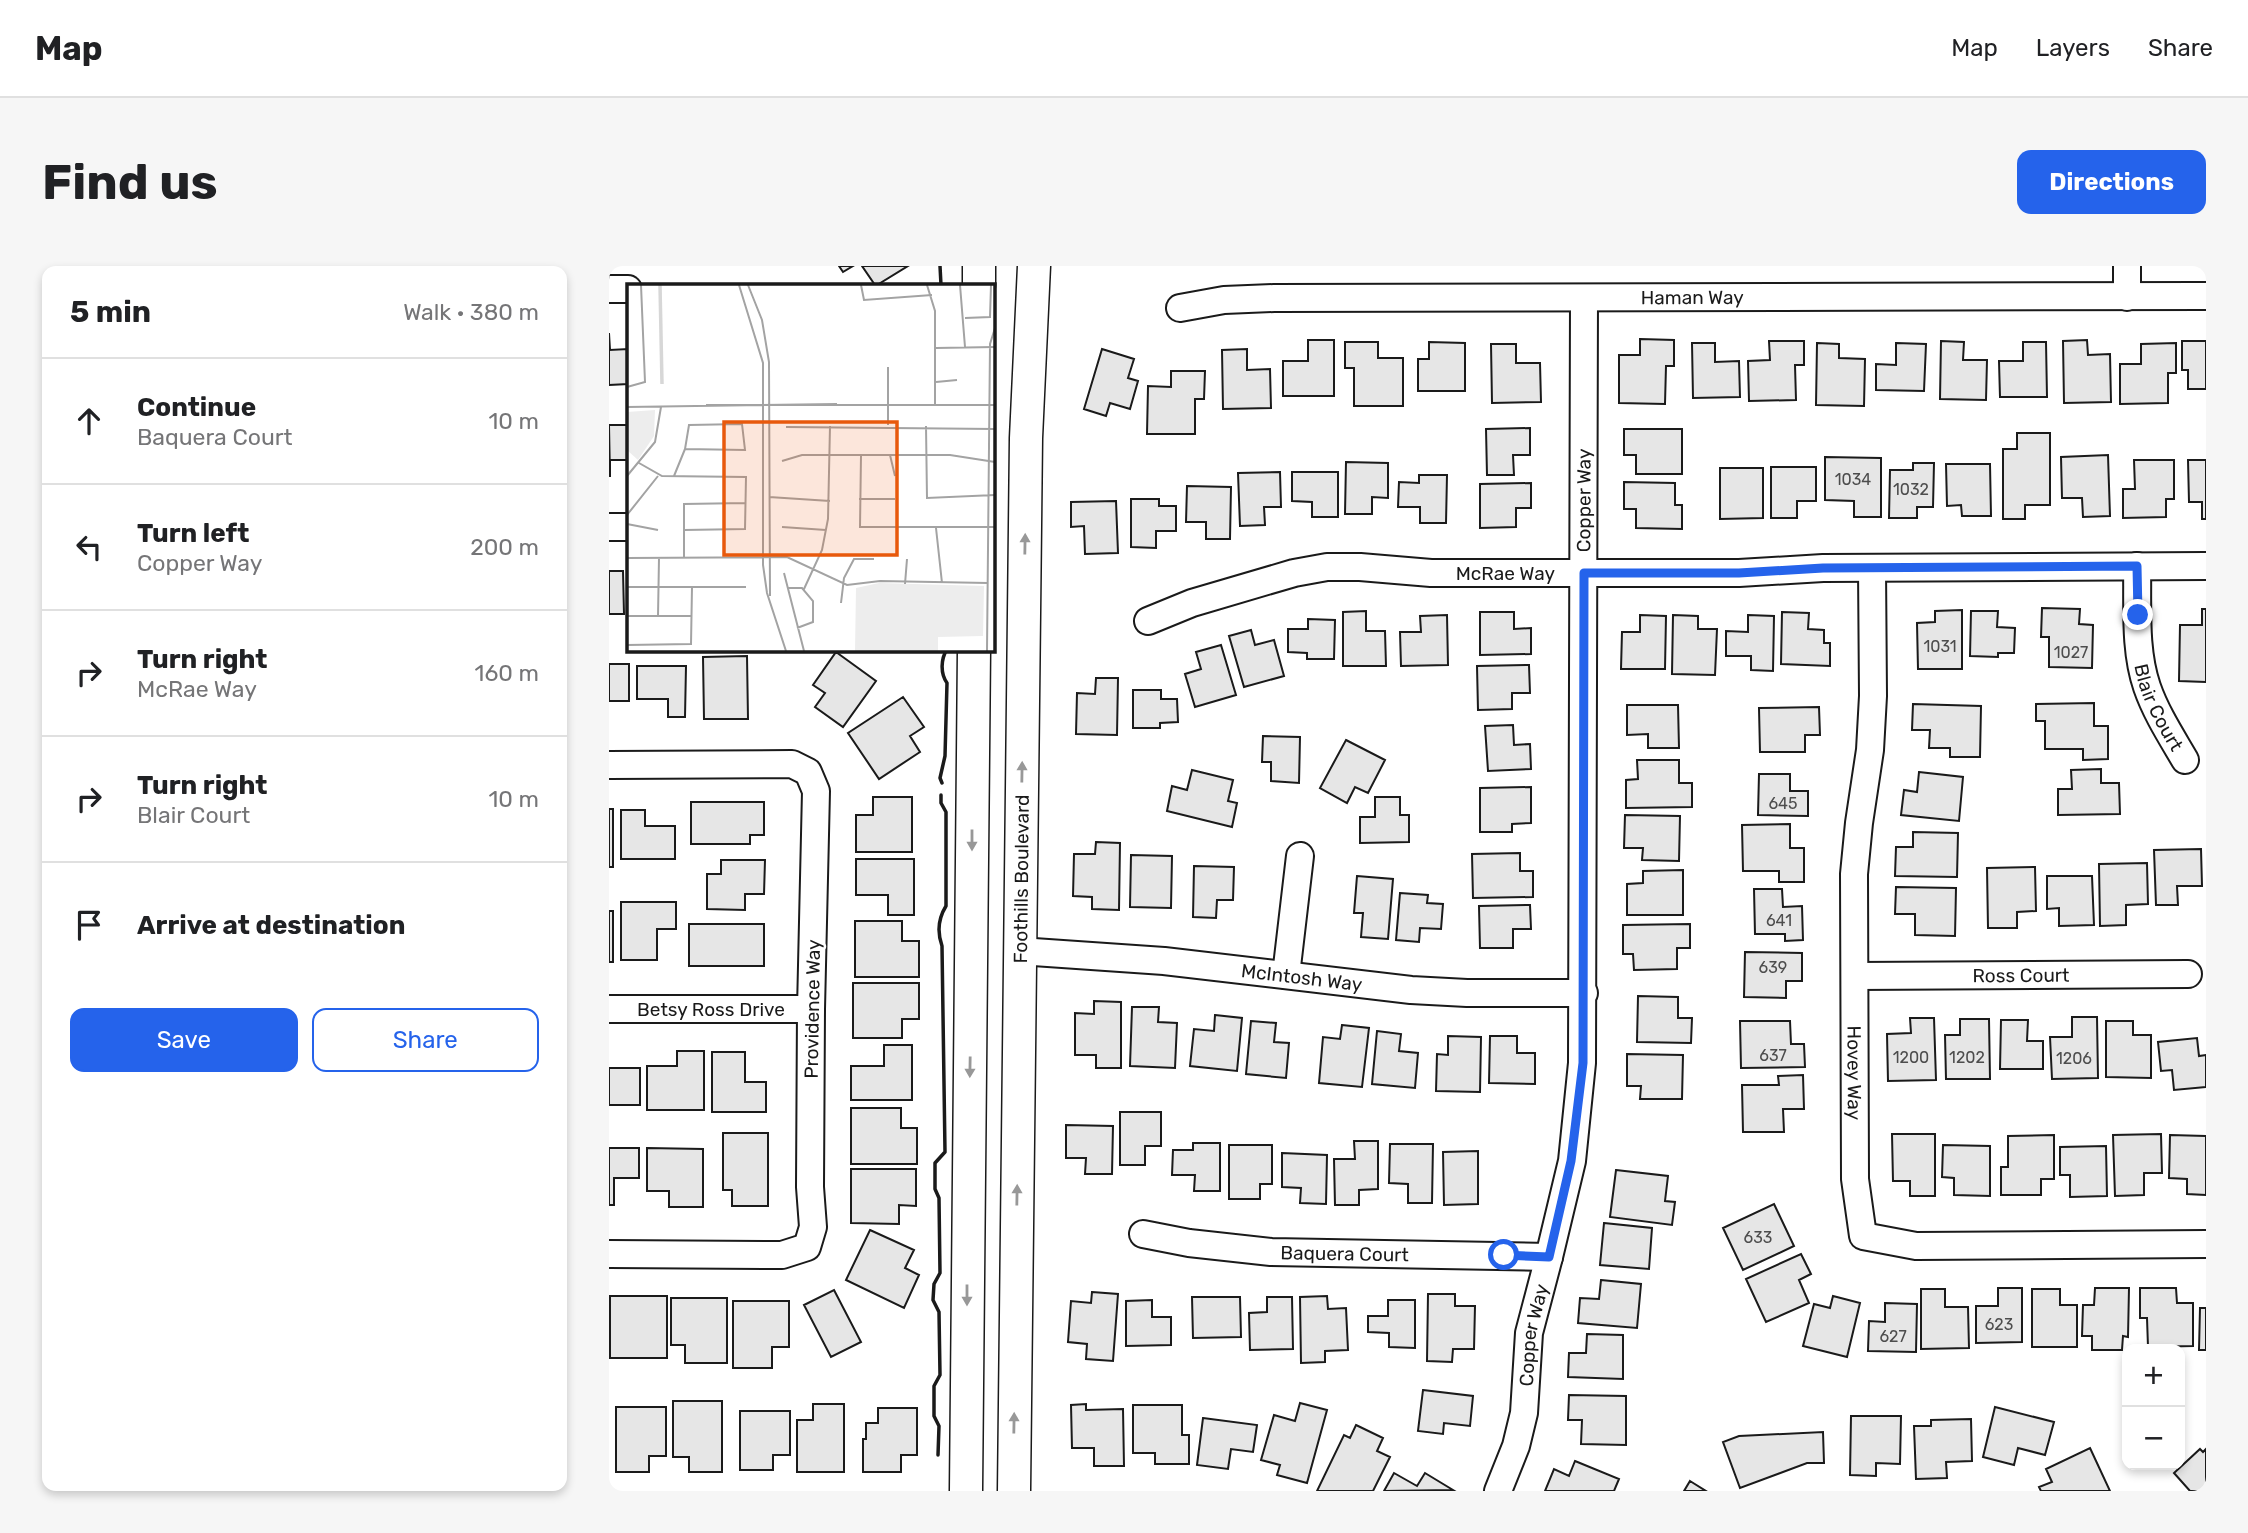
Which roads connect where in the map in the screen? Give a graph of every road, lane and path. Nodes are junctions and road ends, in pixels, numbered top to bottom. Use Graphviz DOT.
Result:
graph roads {
  1 [pos="979,266"];
  2 [pos="1034,266"];
  3 [pos="2127,266"];
  4 [pos="979,284"];
  5 [pos="609,289"];
  6 [pos="627,289"];
  7 [pos="2206,296"];
  8 [pos="2127,297"];
  9 [pos="1584,298"];
  10 [pos="1180,308"];
  11 [pos="609,527"];
  12 [pos="627,527"];
  13 [pos="2137,566"];
  14 [pos="2206,566"];
  15 [pos="1872,568"];
  16 [pos="1584,573"];
  17 [pos="1148,621"];
  18 [pos="974,651"];
  19 [pos="2185,760"];
  20 [pos="609,765"];
  21 [pos="1300,856"];
  22 [pos="1019,951"];
  23 [pos="2188,974"];
  24 [pos="1286,975"];
  25 [pos="1855,976"];
  26 [pos="1584,993"];
  27 [pos="609,1009"];
  28 [pos="811,1009"];
  29 [pos="1143,1234"];
  30 [pos="2206,1244"];
  31 [pos="609,1254"];
  32 [pos="1549,1257"];
  33 [pos="966,1491"];
  34 [pos="1014,1491"];
  35 [pos="1498,1491"];
  1 -- 4 [label="main road"];
  22 -- 2 [label="main road, Foothills Boulevard, one-way"];
  3 -- 8 [label="street"];
  5 -- 6 [label="street"];
  7 -- 8 [label="street, Haman Way"];
  8 -- 9 [label="street, Haman Way"];
  9 -- 10 [label="street, Haman Way"];
  9 -- 16 [label="street, Copper Way"];
  11 -- 12 [label="street"];
  13 -- 14 [label="street, McRae Way"];
  13 -- 15 [label="street, McRae Way"];
  13 -- 19 [label="street, Blair Court"];
  15 -- 16 [label="street, McRae Way"];
  15 -- 25 [label="street, Hovey Way"];
  16 -- 17 [label="street, McRae Way"];
  16 -- 26 [label="street, Copper Way"];
  18 -- 33 [label="main road, one-way"];
  20 -- 28 [label="street, Providence Way"];
  21 -- 24 [label="street"];
  22 -- 24 [label="street, McIntosh Way"];
  34 -- 22 [label="main road, Foothills Boulevard, one-way"];
  23 -- 25 [label="street, Ross Court"];
  24 -- 26 [label="street, McIntosh Way"];
  25 -- 30 [label="street, Hovey Way"];
  26 -- 32 [label="street, Copper Way"];
  27 -- 28 [label="street, Betsy Ross Drive"];
  28 -- 31 [label="street, Providence Way"];
  29 -- 32 [label="street, Baquera Court"];
  32 -- 35 [label="street, Copper Way"];
}
